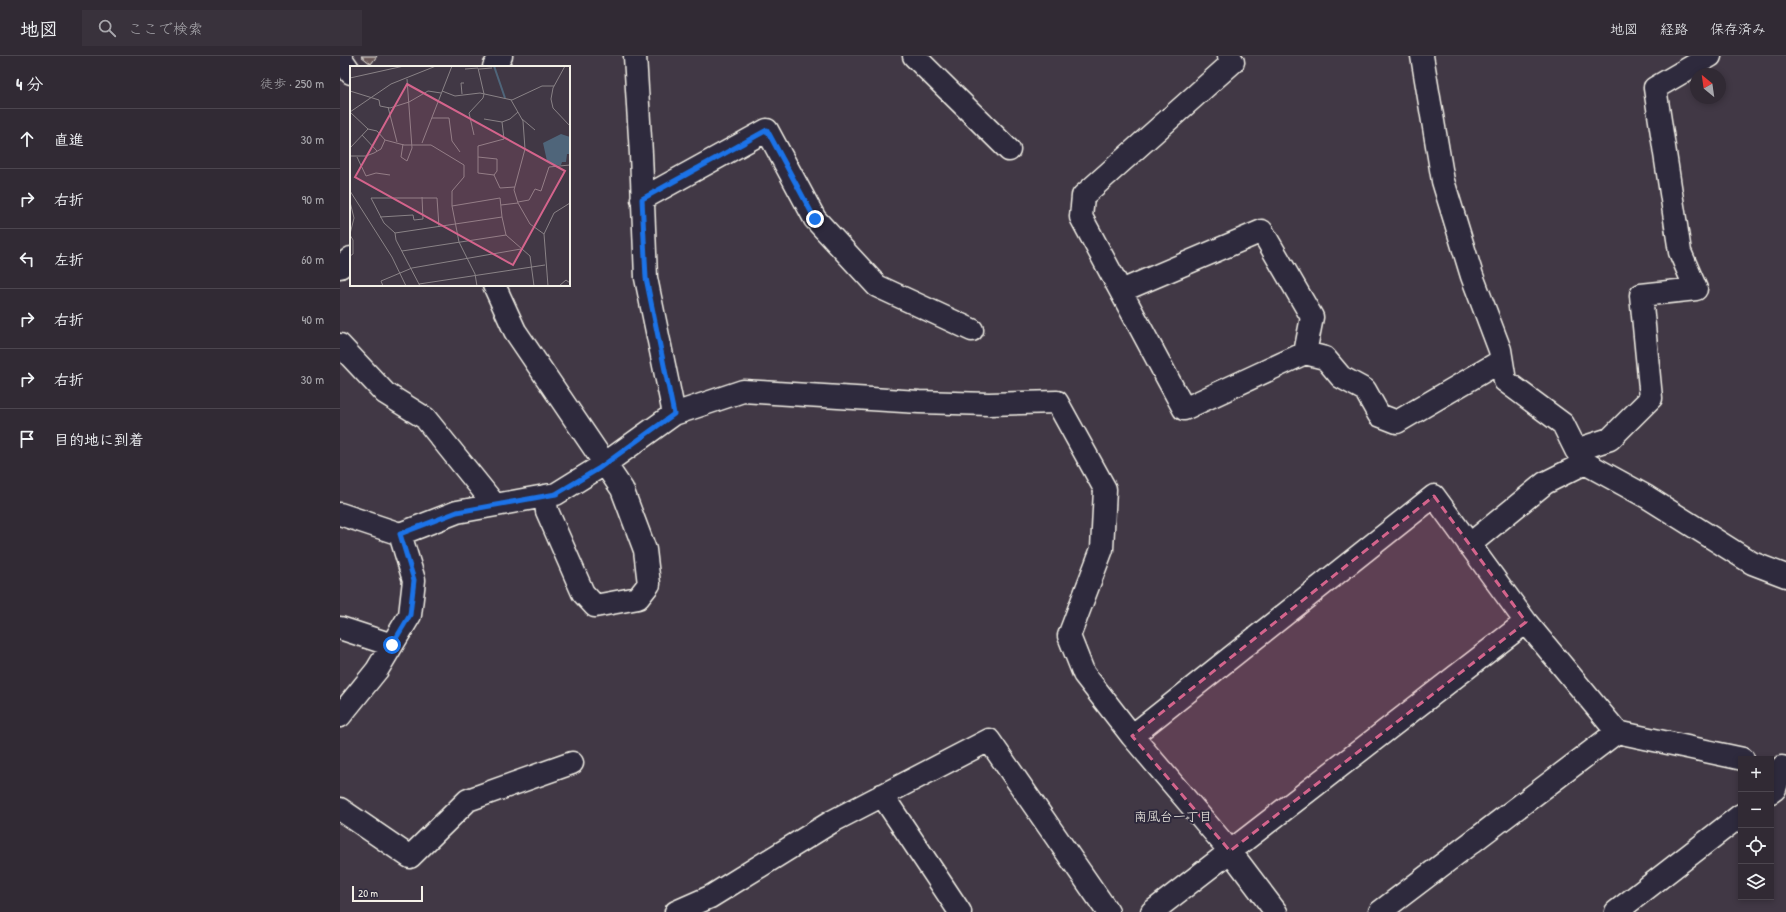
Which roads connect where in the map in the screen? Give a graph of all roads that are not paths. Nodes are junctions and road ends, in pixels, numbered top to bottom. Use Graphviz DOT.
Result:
graph roads {
  1 [pos="501,56"];
  2 [pos="634,56"];
  3 [pos="914,56"];
  4 [pos="1229,56"];
  5 [pos="1422,56"];
  6 [pos="1710,56"];
  7 [pos="340,57"];
  8 [pos="495,66"];
  9 [pos="350,72"];
  10 [pos="1010,150"];
  11 [pos="642,199"];
  12 [pos="350,259"];
  13 [pos="340,267"];
  14 [pos="494,286"];
  15 [pos="1121,291"];
  16 [pos="972,330"];
  17 [pos="340,345"];
  18 [pos="1305,353"];
  19 [pos="1501,361"];
  20 [pos="674,414"];
  21 [pos="1581,456"];
  22 [pos="606,463"];
  23 [pos="545,496"];
  24 [pos="495,505"];
  25 [pos="340,514"];
  26 [pos="400,534"];
  27 [pos="1469,545"];
  28 [pos="1786,576"];
  29 [pos="1526,622"];
  30 [pos="340,628"];
  31 [pos="392,645"];
  32 [pos="340,716"];
  33 [pos="1617,732"];
  34 [pos="1132,736"];
  35 [pos="1738,758"];
  36 [pos="572,763"];
  37 [pos="1780,767"];
  38 [pos="1774,790"];
  39 [pos="882,795"];
  40 [pos="340,809"];
  41 [pos="1738,817"];
  42 [pos="1230,852"];
  43 [pos="676,912"];
  44 [pos="960,912"];
  45 [pos="1108,912"];
  46 [pos="1152,912"];
  47 [pos="1276,912"];
  48 [pos="1380,912"];
  49 [pos="1616,912"];
  1 -- 8 [label="street"];
  2 -- 11 [label="street"];
  3 -- 10 [label="street"];
  4 -- 15 [label="street"];
  5 -- 19 [label="street"];
  6 -- 21 [label="street"];
  7 -- 9 [label="street"];
  11 -- 16 [label="street"];
  11 -- 20 [label="street"];
  12 -- 13 [label="street"];
  14 -- 22 [label="street"];
  15 -- 18 [label="street"];
  15 -- 18 [label="street"];
  17 -- 24 [label="street"];
  18 -- 19 [label="street"];
  19 -- 21 [label="street"];
  20 -- 22 [label="street"];
  20 -- 34 [label="street"];
  21 -- 27 [label="street"];
  21 -- 28 [label="street"];
  22 -- 23 [label="street"];
  22 -- 23 [label="street"];
  23 -- 24 [label="street"];
  24 -- 26 [label="street"];
  25 -- 26 [label="street"];
  26 -- 31 [label="street"];
  27 -- 29 [label="street"];
  27 -- 34 [label="street"];
  29 -- 33 [label="street"];
  29 -- 42 [label="street"];
  30 -- 31 [label="street"];
  31 -- 32 [label="street"];
  33 -- 35 [label="street"];
  33 -- 48 [label="street"];
  34 -- 42 [label="street"];
  36 -- 40 [label="street"];
  37 -- 38 [label="street"];
  39 -- 43 [label="street"];
  39 -- 44 [label="street"];
  39 -- 45 [label="street"];
  41 -- 49 [label="street"];
  42 -- 46 [label="street"];
  42 -- 47 [label="street"];
}
